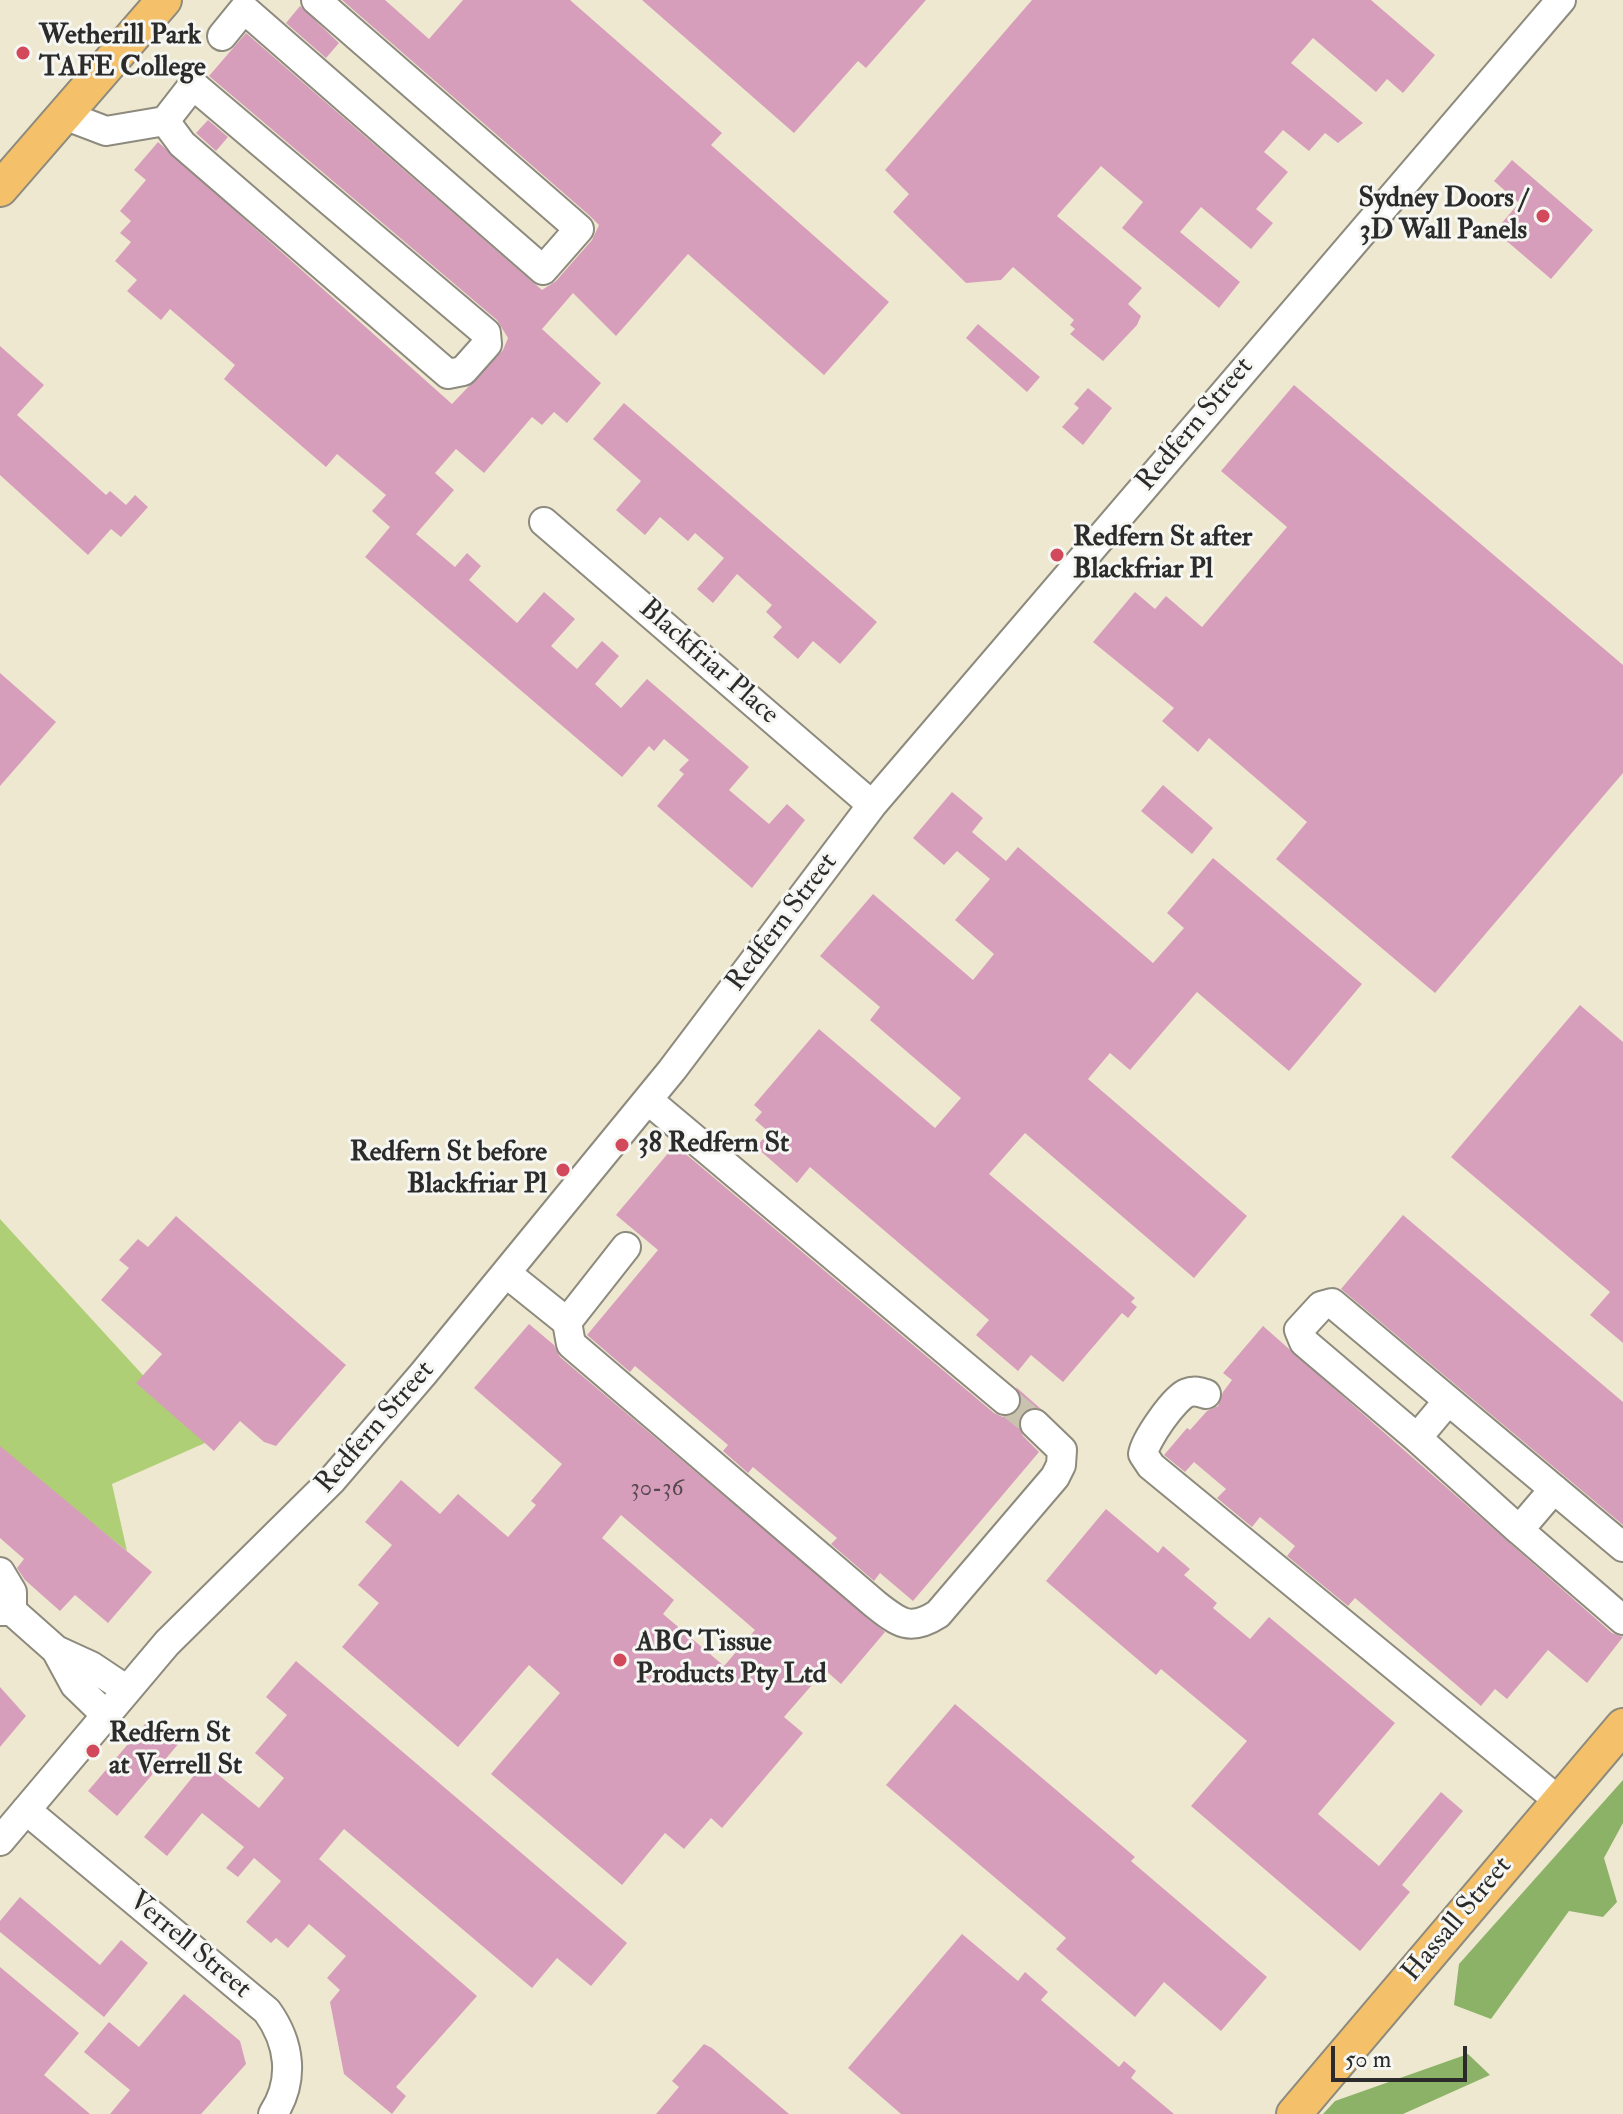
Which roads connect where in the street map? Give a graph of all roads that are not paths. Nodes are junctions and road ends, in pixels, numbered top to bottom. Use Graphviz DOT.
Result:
graph roads {
  1 [pos="133,0"];
  2 [pos="164,0"];
  3 [pos="316,0"];
  4 [pos="1561,0"];
  5 [pos="249,5"];
  6 [pos="222,36"];
  7 [pos="64,115"];
  8 [pos="165,121"];
  9 [pos="0,154"];
  10 [pos="0,189"];
  11 [pos="544,522"];
  12 [pos="872,805"];
  13 [pos="648,1100"];
  14 [pos="626,1247"];
  15 [pos="506,1273"];
  16 [pos="567,1322"];
  17 [pos="1206,1394"];
  18 [pos="1005,1400"];
  19 [pos="1448,1401"];
  20 [pos="1035,1424"];
  21 [pos="1417,1438"];
  22 [pos="1554,1489"];
  23 [pos="1519,1530"];
  24 [pos="1623,1547"];
  25 [pos="0,1572"];
  26 [pos="6,1611"];
  27 [pos="1623,1620"];
  28 [pos="56,1650"];
  29 [pos="127,1690"];
  30 [pos="105,1714"];
  31 [pos="1623,1726"];
  32 [pos="1559,1801"];
  33 [pos="26,1810"];
  34 [pos="0,1841"];
  35 [pos="273,2114"];
  36 [pos="1294,2114"];
  1 -- 9 [label="main road"];
  2 -- 7 [label="main road"];
  3 -- 5 [label="street"];
  4 -- 12 [label="street, Redfern Street"];
  5 -- 6 [label="street"];
  7 -- 8 [label="street"];
  7 -- 10 [label="main road"];
  8 -- 8 [label="street"];
  11 -- 12 [label="street, Blackfriar Place"];
  12 -- 13 [label="street, Redfern Street"];
  13 -- 15 [label="street, Redfern Street"];
  13 -- 18 [label="street"];
  14 -- 16 [label="street"];
  15 -- 16 [label="street"];
  15 -- 29 [label="street, Redfern Street"];
  16 -- 20 [label="street"];
  17 -- 32 [label="street"];
  19 -- 21 [label="street"];
  19 -- 21 [label="street"];
  19 -- 22 [label="street"];
  21 -- 23 [label="street"];
  22 -- 23 [label="street"];
  22 -- 24 [label="street"];
  23 -- 27 [label="street"];
  25 -- 26 [label="street"];
  26 -- 28 [label="street"];
  28 -- 29 [label="street"];
  28 -- 30 [label="street"];
  29 -- 30 [label="street, Redfern Street"];
  30 -- 33 [label="street, Redfern Street"];
  31 -- 32 [label="main road, Hassall Street"];
  32 -- 36 [label="main road, Hassall Street"];
  33 -- 34 [label="street, Redfern Street"];
  33 -- 35 [label="street, Verrell Street"];
}
